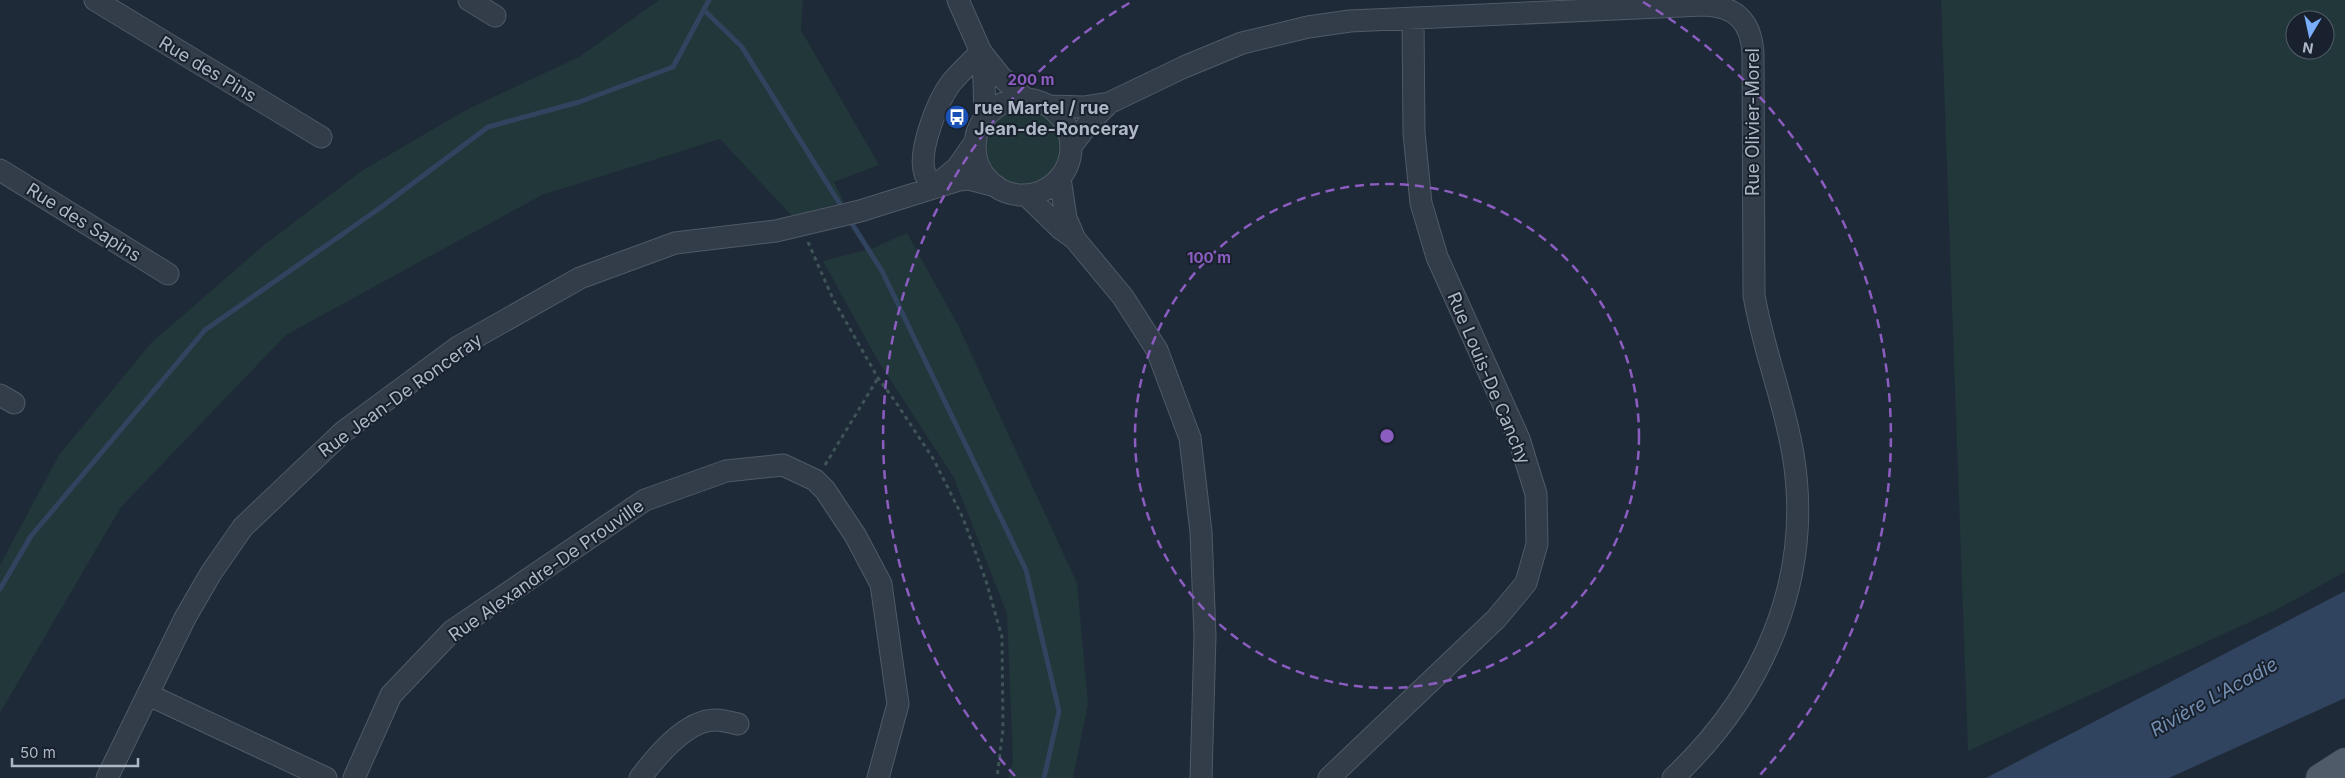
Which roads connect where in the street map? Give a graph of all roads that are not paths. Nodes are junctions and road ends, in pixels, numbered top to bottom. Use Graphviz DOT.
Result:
graph roads {
  1 [pos="95,0"];
  2 [pos="469,0"];
  3 [pos="958,0"];
  4 [pos="495,16"];
  5 [pos="1413,18"];
  6 [pos="981,52"];
  7 [pos="1026,99"];
  8 [pos="1109,103"];
  9 [pos="1050,106"];
  10 [pos="984,118"];
  11 [pos="321,137"];
  12 [pos="975,142"];
  13 [pos="1072,146"];
  14 [pos="0,170"];
  15 [pos="1060,178"];
  16 [pos="996,186"];
  17 [pos="934,187"];
  18 [pos="1026,195"];
  19 [pos="1074,238"];
  20 [pos="168,274"];
  21 [pos="149,695"];
  22 [pos="738,724"];
  23 [pos="2345,762"];
  24 [pos="107,778"];
  25 [pos="326,778"];
  26 [pos="354,778"];
  27 [pos="640,778"];
  28 [pos="878,778"];
  29 [pos="1204,778"];
  30 [pos="1329,778"];
  31 [pos="1673,778"];
  32 [pos="2320,778"];
  1 -- 11 [label="street, Rue des Pins"];
  2 -- 4 [label="street"];
  3 -- 6 [label="street"];
  5 -- 8 [label="street, Rue Olivier-Morel"];
  5 -- 30 [label="street, Rue Louis-De Canchy"];
  5 -- 31 [label="street, Rue Olivier-Morel"];
  6 -- 7 [label="street"];
  6 -- 10 [label="street"];
  6 -- 17 [label="street"];
  7 -- 9 [label="street"];
  7 -- 10 [label="street"];
  8 -- 9 [label="street, Rue Olivier-Morel"];
  8 -- 13 [label="street, Rue Olivier-Morel"];
  9 -- 13 [label="street"];
  10 -- 12 [label="street"];
  12 -- 16 [label="street"];
  12 -- 17 [label="street, Rue Jean-De Ronceray"];
  13 -- 15 [label="street"];
  14 -- 20 [label="street, Rue des Sapins"];
  15 -- 18 [label="street"];
  15 -- 19 [label="street"];
  16 -- 17 [label="street, Rue Jean-De Ronceray"];
  16 -- 18 [label="street"];
  17 -- 21 [label="street, Rue Jean-De Ronceray"];
  18 -- 19 [label="street"];
  19 -- 29 [label="street"];
  21 -- 24 [label="street, Rue Jean-De Ronceray"];
  21 -- 25 [label="street"];
  22 -- 27 [label="street"];
  23 -- 32 [label="main road"];
  26 -- 28 [label="street, Rue Alexandre-De Prouville"];
}
